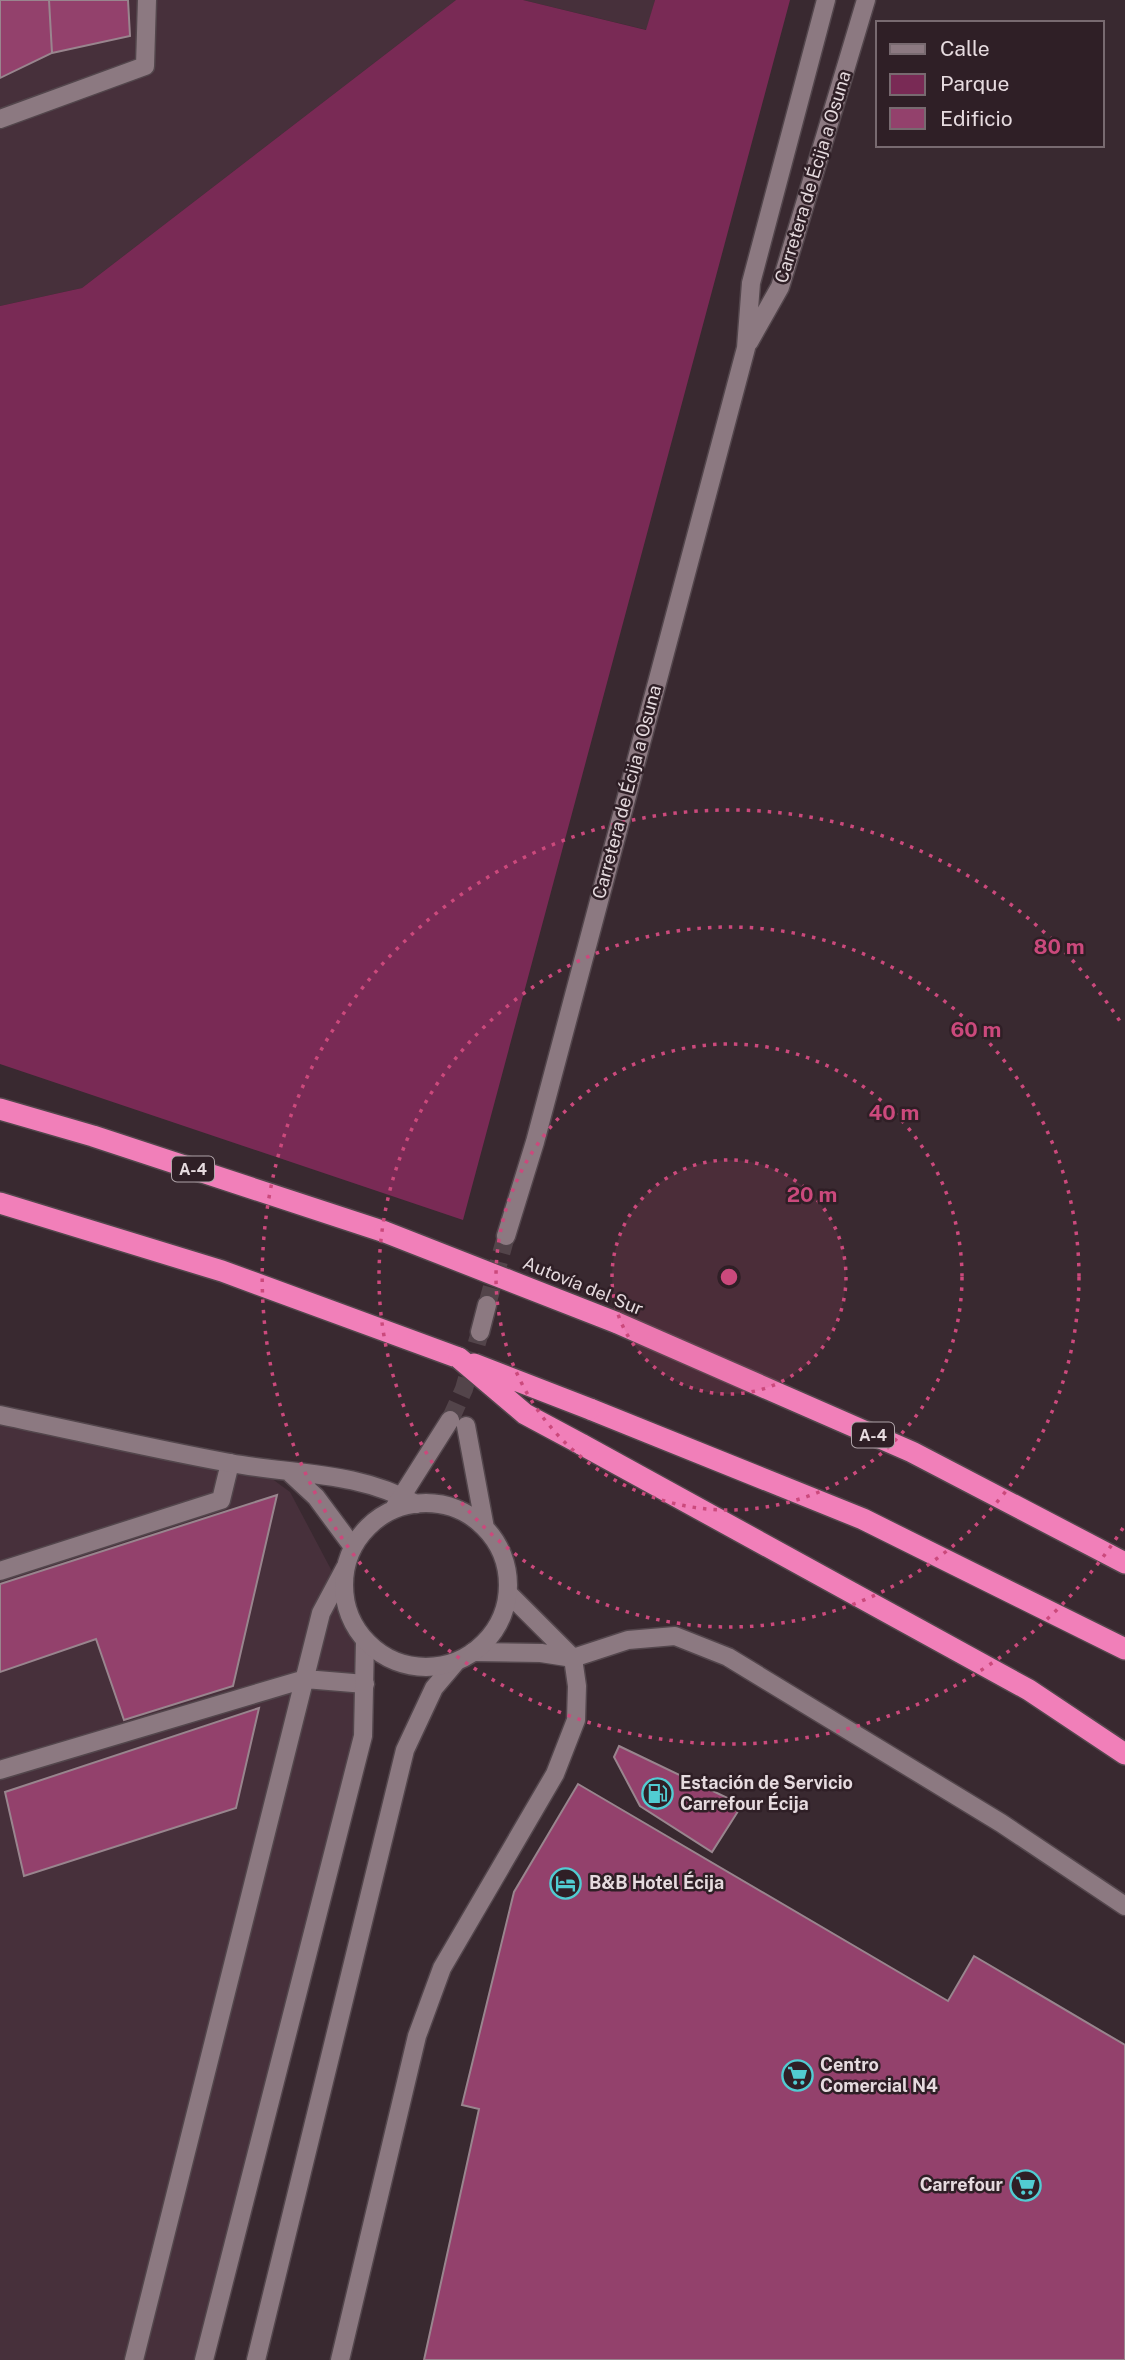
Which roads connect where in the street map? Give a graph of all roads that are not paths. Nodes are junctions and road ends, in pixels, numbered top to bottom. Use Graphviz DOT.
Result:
graph roads {
  1 [pos="147,0"];
  2 [pos="826,0"];
  3 [pos="867,3"];
  4 [pos="0,119"];
  5 [pos="746,348"];
  6 [pos="0,1109"];
  7 [pos="0,1203"];
  8 [pos="506,1236"];
  9 [pos="487,1305"];
  10 [pos="480,1332"];
  11 [pos="459,1358"];
  12 [pos="0,1415"];
  13 [pos="230,1463"];
  14 [pos="289,1472"];
  15 [pos="404,1503"];
  16 [pos="485,1528"];
  17 [pos="353,1547"];
  18 [pos="1125,1563"];
  19 [pos="345,1568"];
  20 [pos="0,1571"];
  21 [pos="508,1593"];
  22 [pos="365,1641"];
  23 [pos="1125,1649"];
  24 [pos="473,1652"];
  25 [pos="573,1658"];
  26 [pos="456,1662"];
  27 [pos="305,1679"];
  28 [pos="365,1684"];
  29 [pos="1125,1754"];
  30 [pos="0,1770"];
  31 [pos="1125,1906"];
  32 [pos="134,2360"];
  33 [pos="204,2360"];
  34 [pos="256,2360"];
  35 [pos="340,2360"];
  1 -- 4 [label="street"];
  2 -- 5 [label="street, Carretera de Écija a Osuna"];
  3 -- 5 [label="street, Carretera de Écija a Osuna"];
  5 -- 8 [label="street, Carretera de Écija a Osuna"];
  6 -- 18 [label="highway, Autovía del Sur / A-4, bridge"];
  7 -- 11 [label="highway"];
  9 -- 10 [label="street"];
  11 -- 23 [label="highway, bridge"];
  11 -- 29 [label="highway, bridge"];
  12 -- 13 [label="street"];
  13 -- 14 [label="street"];
  13 -- 20 [label="street"];
  14 -- 15 [label="street"];
  14 -- 17 [label="street"];
  15 -- 16 [label="street"];
  15 -- 16 [label="street"];
  15 -- 17 [label="street"];
  16 -- 21 [label="street"];
  17 -- 19 [label="street"];
  19 -- 22 [label="street"];
  19 -- 27 [label="street"];
  21 -- 24 [label="street"];
  21 -- 25 [label="street"];
  22 -- 26 [label="street"];
  22 -- 28 [label="street"];
  24 -- 25 [label="street"];
  24 -- 26 [label="street"];
  25 -- 31 [label="street"];
  25 -- 35 [label="street"];
  26 -- 34 [label="street"];
  27 -- 28 [label="street"];
  27 -- 30 [label="street"];
  27 -- 32 [label="street"];
  28 -- 33 [label="street"];
}
